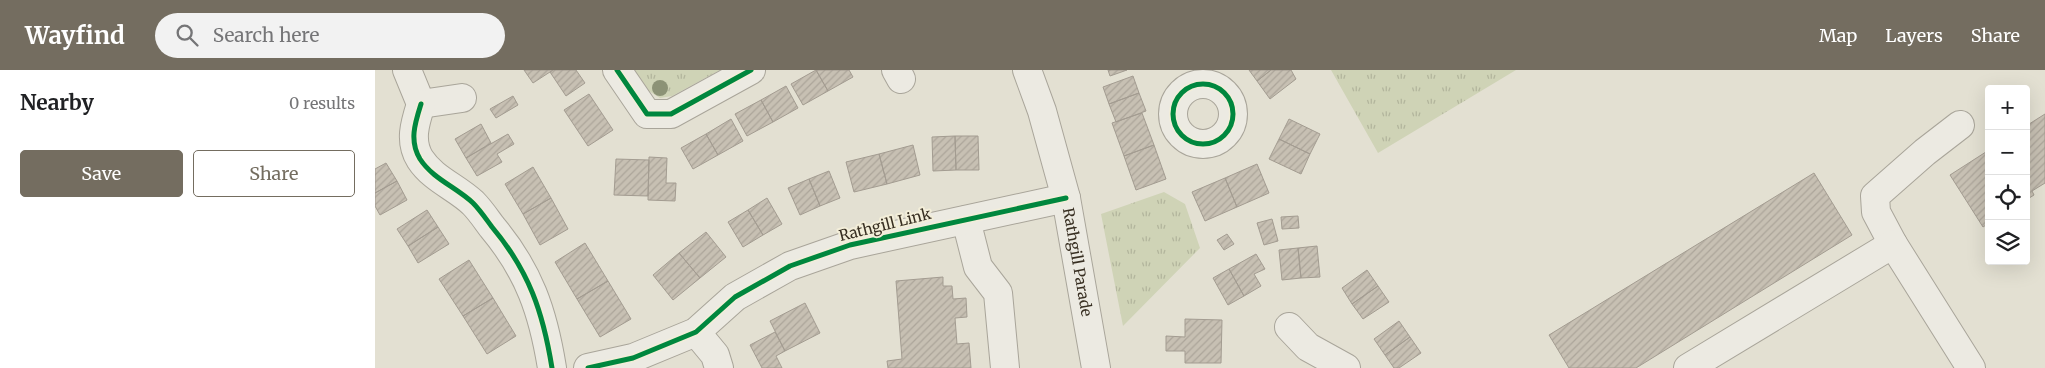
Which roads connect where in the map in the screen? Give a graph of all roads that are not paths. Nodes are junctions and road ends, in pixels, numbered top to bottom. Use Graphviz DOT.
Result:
graph roads {
  1 [pos="407,70"];
  2 [pos="617,70"];
  3 [pos="751,70"];
  4 [pos="1027,70"];
  5 [pos="461,98"];
  6 [pos="421,104"];
  7 [pos="1961,125"];
  8 [pos="1066,198"];
  9 [pos="966,220"];
  10 [pos="1893,244"];
  11 [pos="1289,327"];
  12 [pos="696,332"];
  13 [pos="552,368"];
  14 [pos="588,368"];
  15 [pos="719,368"];
  16 [pos="1005,368"];
  17 [pos="1096,368"];
  18 [pos="1346,368"];
  19 [pos="1688,368"];
  20 [pos="1971,368"];
  1 -- 6 [label="street"];
  2 -- 3 [label="street"];
  4 -- 8 [label="street, Rathgill Parade"];
  5 -- 6 [label="street"];
  6 -- 13 [label="street"];
  7 -- 10 [label="street"];
  8 -- 9 [label="street, Rathgill Link"];
  8 -- 17 [label="street, Rathgill Parade"];
  9 -- 12 [label="street, Rathgill Link"];
  9 -- 16 [label="street"];
  10 -- 19 [label="street"];
  10 -- 20 [label="street"];
  11 -- 18 [label="street"];
  12 -- 14 [label="street, Rathgill Link"];
  12 -- 15 [label="street"];
}
